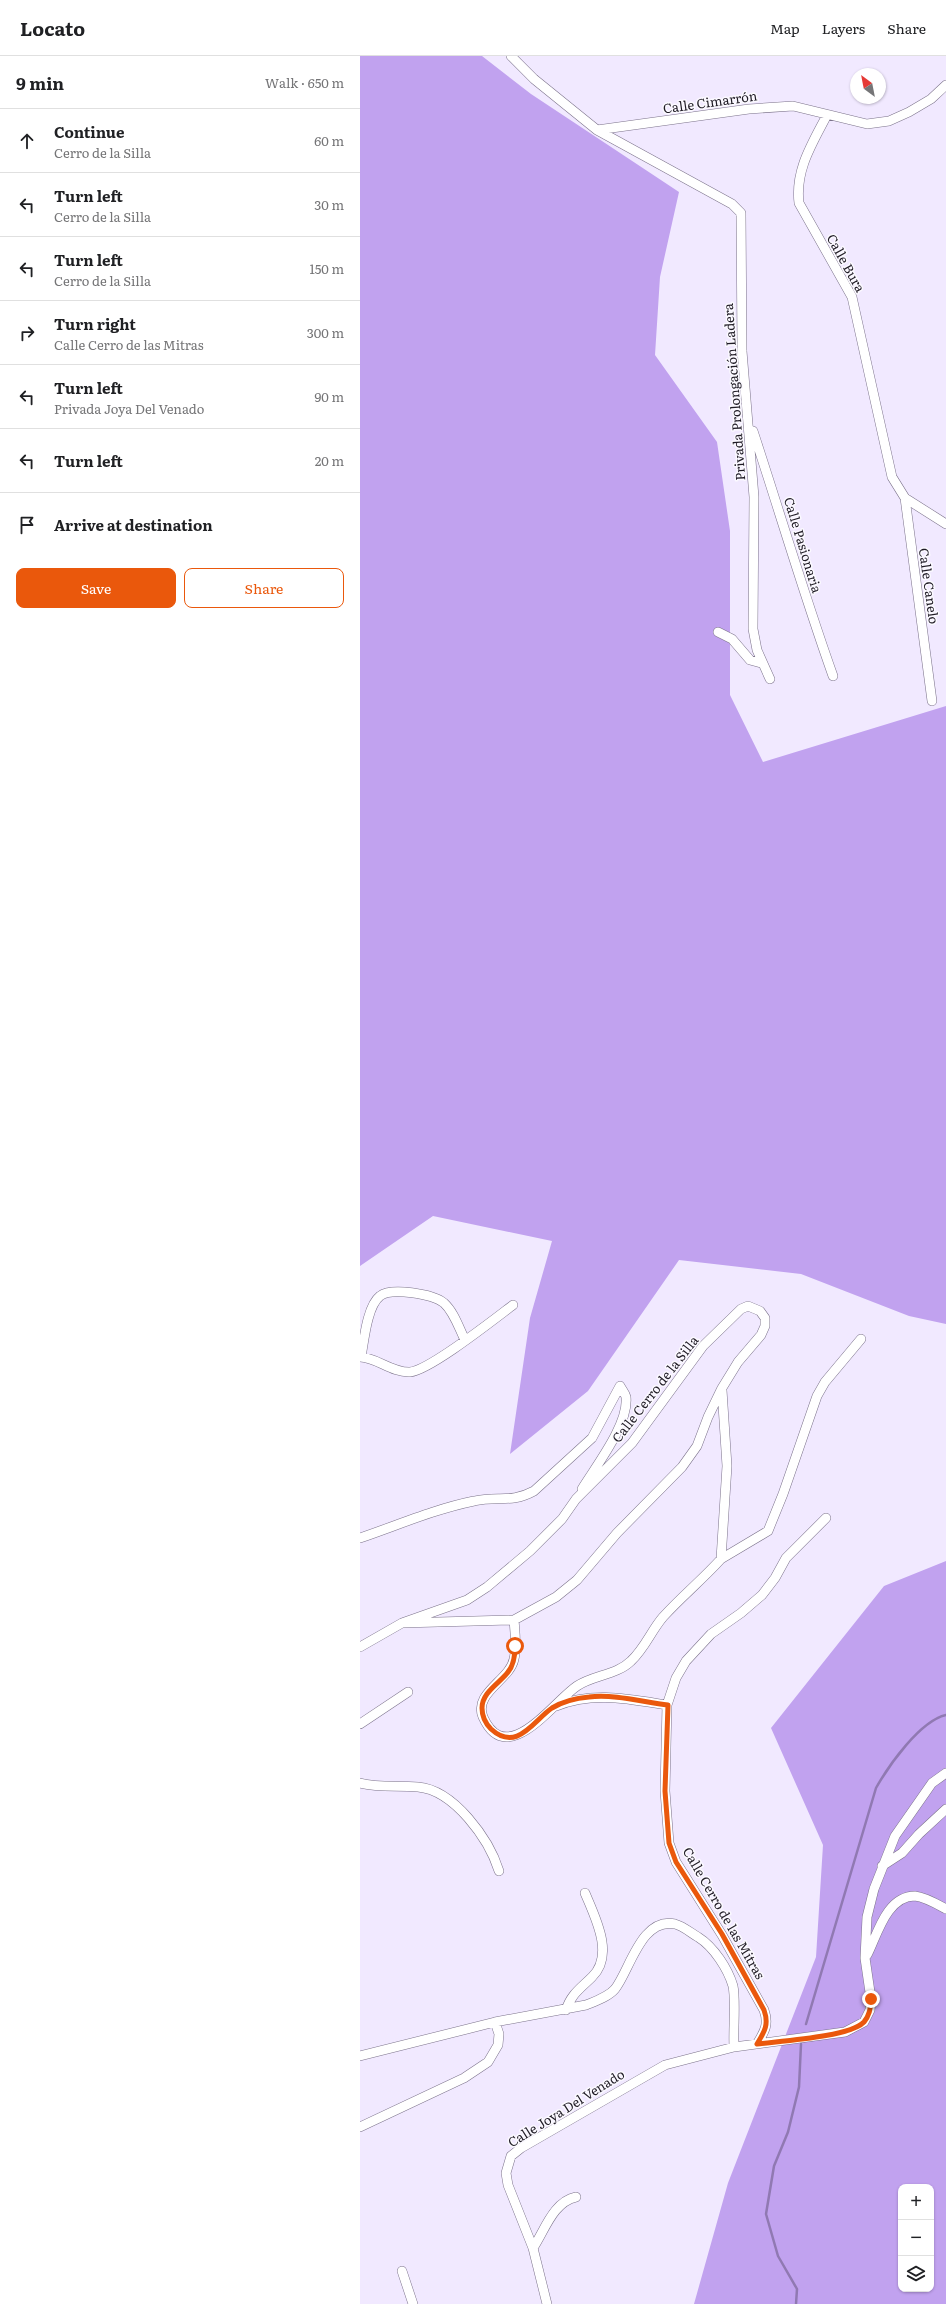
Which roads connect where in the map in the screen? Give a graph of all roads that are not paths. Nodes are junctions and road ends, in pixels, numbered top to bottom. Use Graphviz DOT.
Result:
graph roads {
  1 [pos="511,56"];
  2 [pos="946,85"];
  3 [pos="827,115"];
  4 [pos="597,130"];
  5 [pos="749,421"];
  6 [pos="905,498"];
  7 [pos="946,524"];
  8 [pos="718,632"];
  9 [pos="761,663"];
  10 [pos="833,676"];
  11 [pos="770,679"];
  12 [pos="932,701"];
  13 [pos="513,1305"];
  14 [pos="861,1339"];
  15 [pos="465,1340"];
  16 [pos="360,1357"];
  17 [pos="722,1388"];
  18 [pos="576,1499"];
  19 [pos="826,1518"];
  20 [pos="360,1538"];
  21 [pos="721,1559"];
  22 [pos="514,1620"];
  23 [pos="402,1623"];
  24 [pos="360,1647"];
  25 [pos="408,1692"];
  26 [pos="668,1705"];
  27 [pos="551,1708"];
  28 [pos="360,1724"];
  29 [pos="946,1773"];
  30 [pos="360,1783"];
  31 [pos="946,1809"];
  32 [pos="882,1866"];
  33 [pos="499,1871"];
  34 [pos="586,1894"];
  35 [pos="946,1909"];
  36 [pos="865,1958"];
  37 [pos="566,2010"];
  38 [pos="495,2022"];
  39 [pos="757,2044"];
  40 [pos="734,2047"];
  41 [pos="360,2056"];
  42 [pos="360,2128"];
  43 [pos="576,2197"];
  44 [pos="533,2248"];
  45 [pos="402,2271"];
  46 [pos="414,2304"];
  47 [pos="547,2304"];
  1 -- 4 [label="street, Privada Prolongación Ladera"];
  2 -- 3 [label="street, Calle Cimarrón"];
  3 -- 4 [label="street, Calle Cimarrón"];
  3 -- 6 [label="street, Calle Bura"];
  4 -- 5 [label="street, Privada Prolongación Ladera"];
  5 -- 9 [label="street, Privada Prolongación Ladera"];
  5 -- 10 [label="street, Calle Pasionaria"];
  6 -- 7 [label="street"];
  6 -- 12 [label="street, Calle Canelo"];
  8 -- 9 [label="street"];
  9 -- 11 [label="street, Privada Prolongación Ladera"];
  13 -- 15 [label="street"];
  14 -- 21 [label="street"];
  15 -- 16 [label="street"];
  15 -- 16 [label="street"];
  17 -- 18 [label="street, Calle Cerro de la Silla"];
  17 -- 21 [label="street"];
  17 -- 22 [label="street, Calle Cerro de la Silla"];
  18 -- 20 [label="street"];
  18 -- 23 [label="street, Calle Cerro de la Silla"];
  19 -- 26 [label="street, Calle Cerro de las Mitras"];
  21 -- 27 [label="street"];
  22 -- 23 [label="street"];
  22 -- 27 [label="street"];
  23 -- 24 [label="street, Calle Cerro de la Silla"];
  25 -- 28 [label="street"];
  26 -- 27 [label="street"];
  26 -- 39 [label="street, Calle Cerro de las Mitras"];
  29 -- 32 [label="street"];
  30 -- 33 [label="street"];
  31 -- 32 [label="street"];
  32 -- 36 [label="street"];
  34 -- 37 [label="street"];
  35 -- 36 [label="street"];
  36 -- 39 [label="street, Calle Joya Del Venado"];
  37 -- 38 [label="street"];
  37 -- 40 [label="street"];
  38 -- 41 [label="street"];
  38 -- 42 [label="street"];
  39 -- 40 [label="street, Calle Joya Del Venado"];
  40 -- 44 [label="street, Calle Joya Del Venado"];
  43 -- 44 [label="street"];
  44 -- 47 [label="street, Calle Joya Del Venado"];
  45 -- 46 [label="street"];
}
